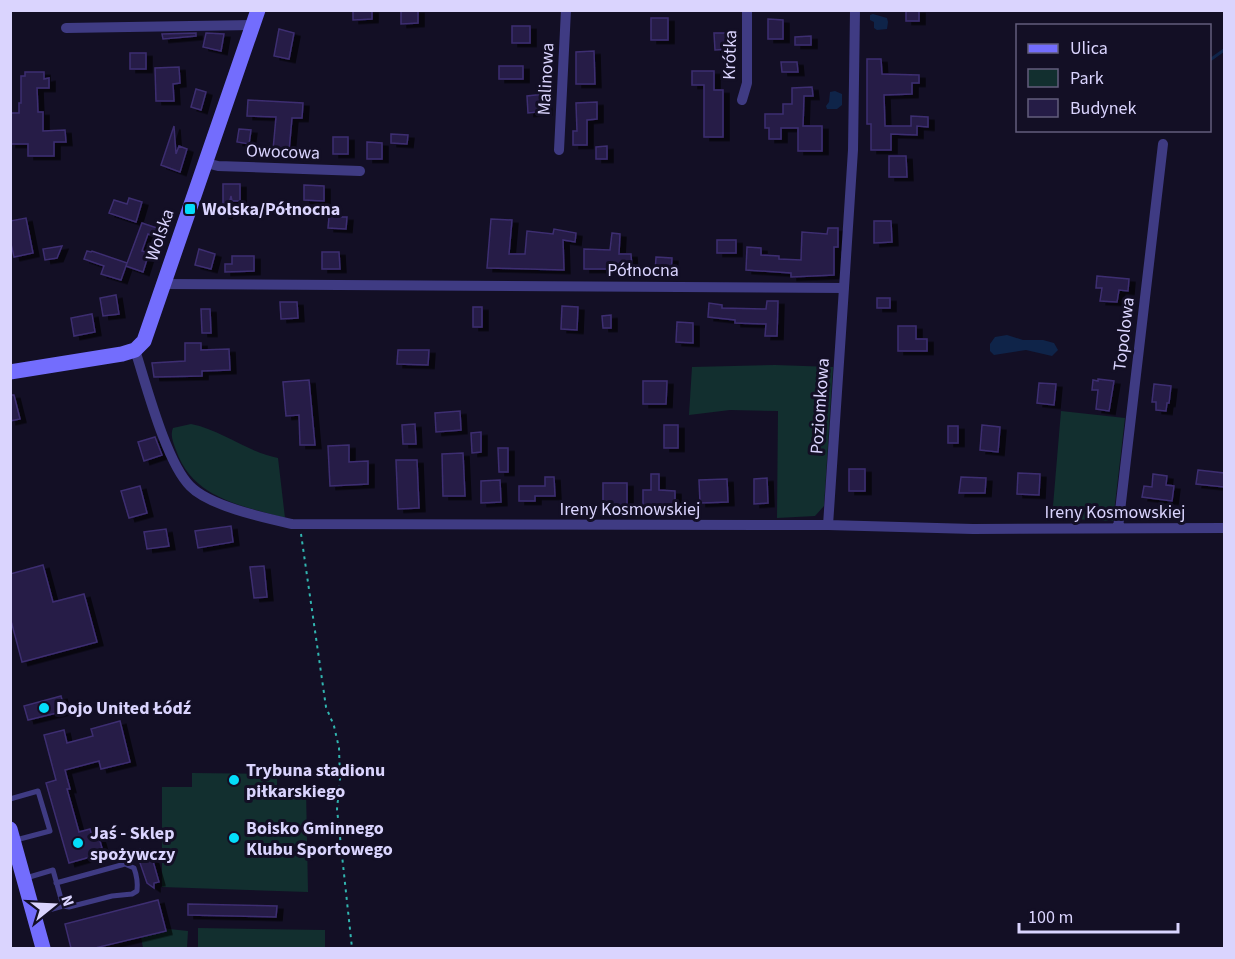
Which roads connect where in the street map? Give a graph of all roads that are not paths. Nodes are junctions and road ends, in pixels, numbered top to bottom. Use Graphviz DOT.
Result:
graph roads {
  1 [pos="566,10"];
  2 [pos="747,10"];
  3 [pos="855,10"];
  4 [pos="256,17"];
  5 [pos="66,28"];
  6 [pos="741,100"];
  7 [pos="1162,144"];
  8 [pos="559,150"];
  9 [pos="206,163"];
  10 [pos="360,171"];
  11 [pos="164,284"];
  12 [pos="844,288"];
  13 [pos="135,350"];
  14 [pos="10,372"];
  15 [pos="828,525"];
  16 [pos="1118,528"];
  17 [pos="1224,528"];
  18 [pos="10,799"];
  19 [pos="12,835"];
  20 [pos="24,879"];
  21 [pos="56,883"];
  22 [pos="63,906"];
  23 [pos="34,914"];
  24 [pos="43,948"];
  1 -- 8 [label="street, Malinowa"];
  2 -- 6 [label="street, Krótka"];
  3 -- 12 [label="street"];
  4 -- 5 [label="street"];
  4 -- 9 [label="street, Wolska"];
  7 -- 16 [label="street, Topolowa"];
  9 -- 10 [label="street, Owocowa"];
  9 -- 11 [label="street, Wolska"];
  11 -- 12 [label="street, Północna"];
  11 -- 13 [label="street, Wolska"];
  12 -- 15 [label="street, Poziomkowa"];
  13 -- 14 [label="street"];
  13 -- 15 [label="street, Ireny Kosmowskiej"];
  15 -- 16 [label="street, Ireny Kosmowskiej"];
  16 -- 17 [label="street, Ireny Kosmowskiej"];
  18 -- 19 [label="lane"];
  19 -- 20 [label="street"];
  20 -- 21 [label="lane"];
  20 -- 23 [label="street"];
  21 -- 22 [label="lane"];
  21 -- 22 [label="lane"];
  22 -- 23 [label="lane"];
  23 -- 24 [label="street"];
}
